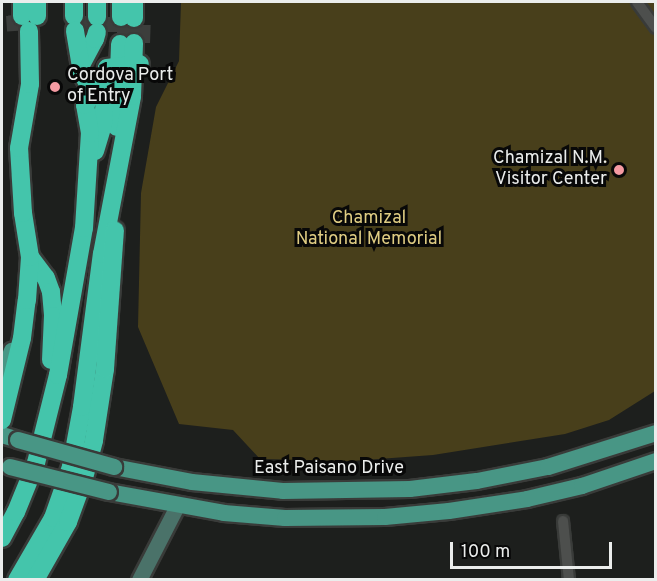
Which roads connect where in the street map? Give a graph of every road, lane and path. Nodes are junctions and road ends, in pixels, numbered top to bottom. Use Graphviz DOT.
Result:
graph roads {
  1 [pos="637,2"];
  2 [pos="28,19"];
  3 [pos="103,21"];
  4 [pos="656,28"];
  5 [pos="129,65"];
  6 [pos="122,153"];
  7 [pos="88,170"];
  8 [pos="116,189"];
  9 [pos="30,257"];
  10 [pos="24,319"];
  11 [pos="2,378"];
  12 [pos="48,413"];
  13 [pos="2,420"];
  14 [pos="656,433"];
  15 [pos="2,435"];
  16 [pos="656,461"];
  17 [pos="6,466"];
  18 [pos="239,488"];
  19 [pos="177,507"];
  20 [pos="563,520"];
  21 [pos="2,538"];
  22 [pos="17,579"];
  23 [pos="35,579"];
  24 [pos="140,579"];
  25 [pos="569,579"];
  1 -- 4 [label="street"];
  2 -- 9 [label="highway"];
  3 -- 5 [label="highway"];
  3 -- 7 [label="highway"];
  5 -- 6 [label="highway"];
  5 -- 6 [label="highway"];
  5 -- 7 [label="highway"];
  6 -- 8 [label="highway"];
  7 -- 12 [label="highway"];
  8 -- 22 [label="highway"];
  8 -- 23 [label="highway"];
  9 -- 10 [label="highway"];
  9 -- 12 [label="highway"];
  10 -- 11 [label="main road"];
  10 -- 13 [label="highway"];
  12 -- 21 [label="highway"];
  14 -- 18 [label="main road, East Paisano Drive"];
  15 -- 18 [label="main road, East Paisano Drive, bridge"];
  16 -- 19 [label="main road"];
  17 -- 19 [label="main road, bridge"];
  18 -- 19 [label="main road"];
  19 -- 24 [label="main road"];
  20 -- 25 [label="street"];
}
